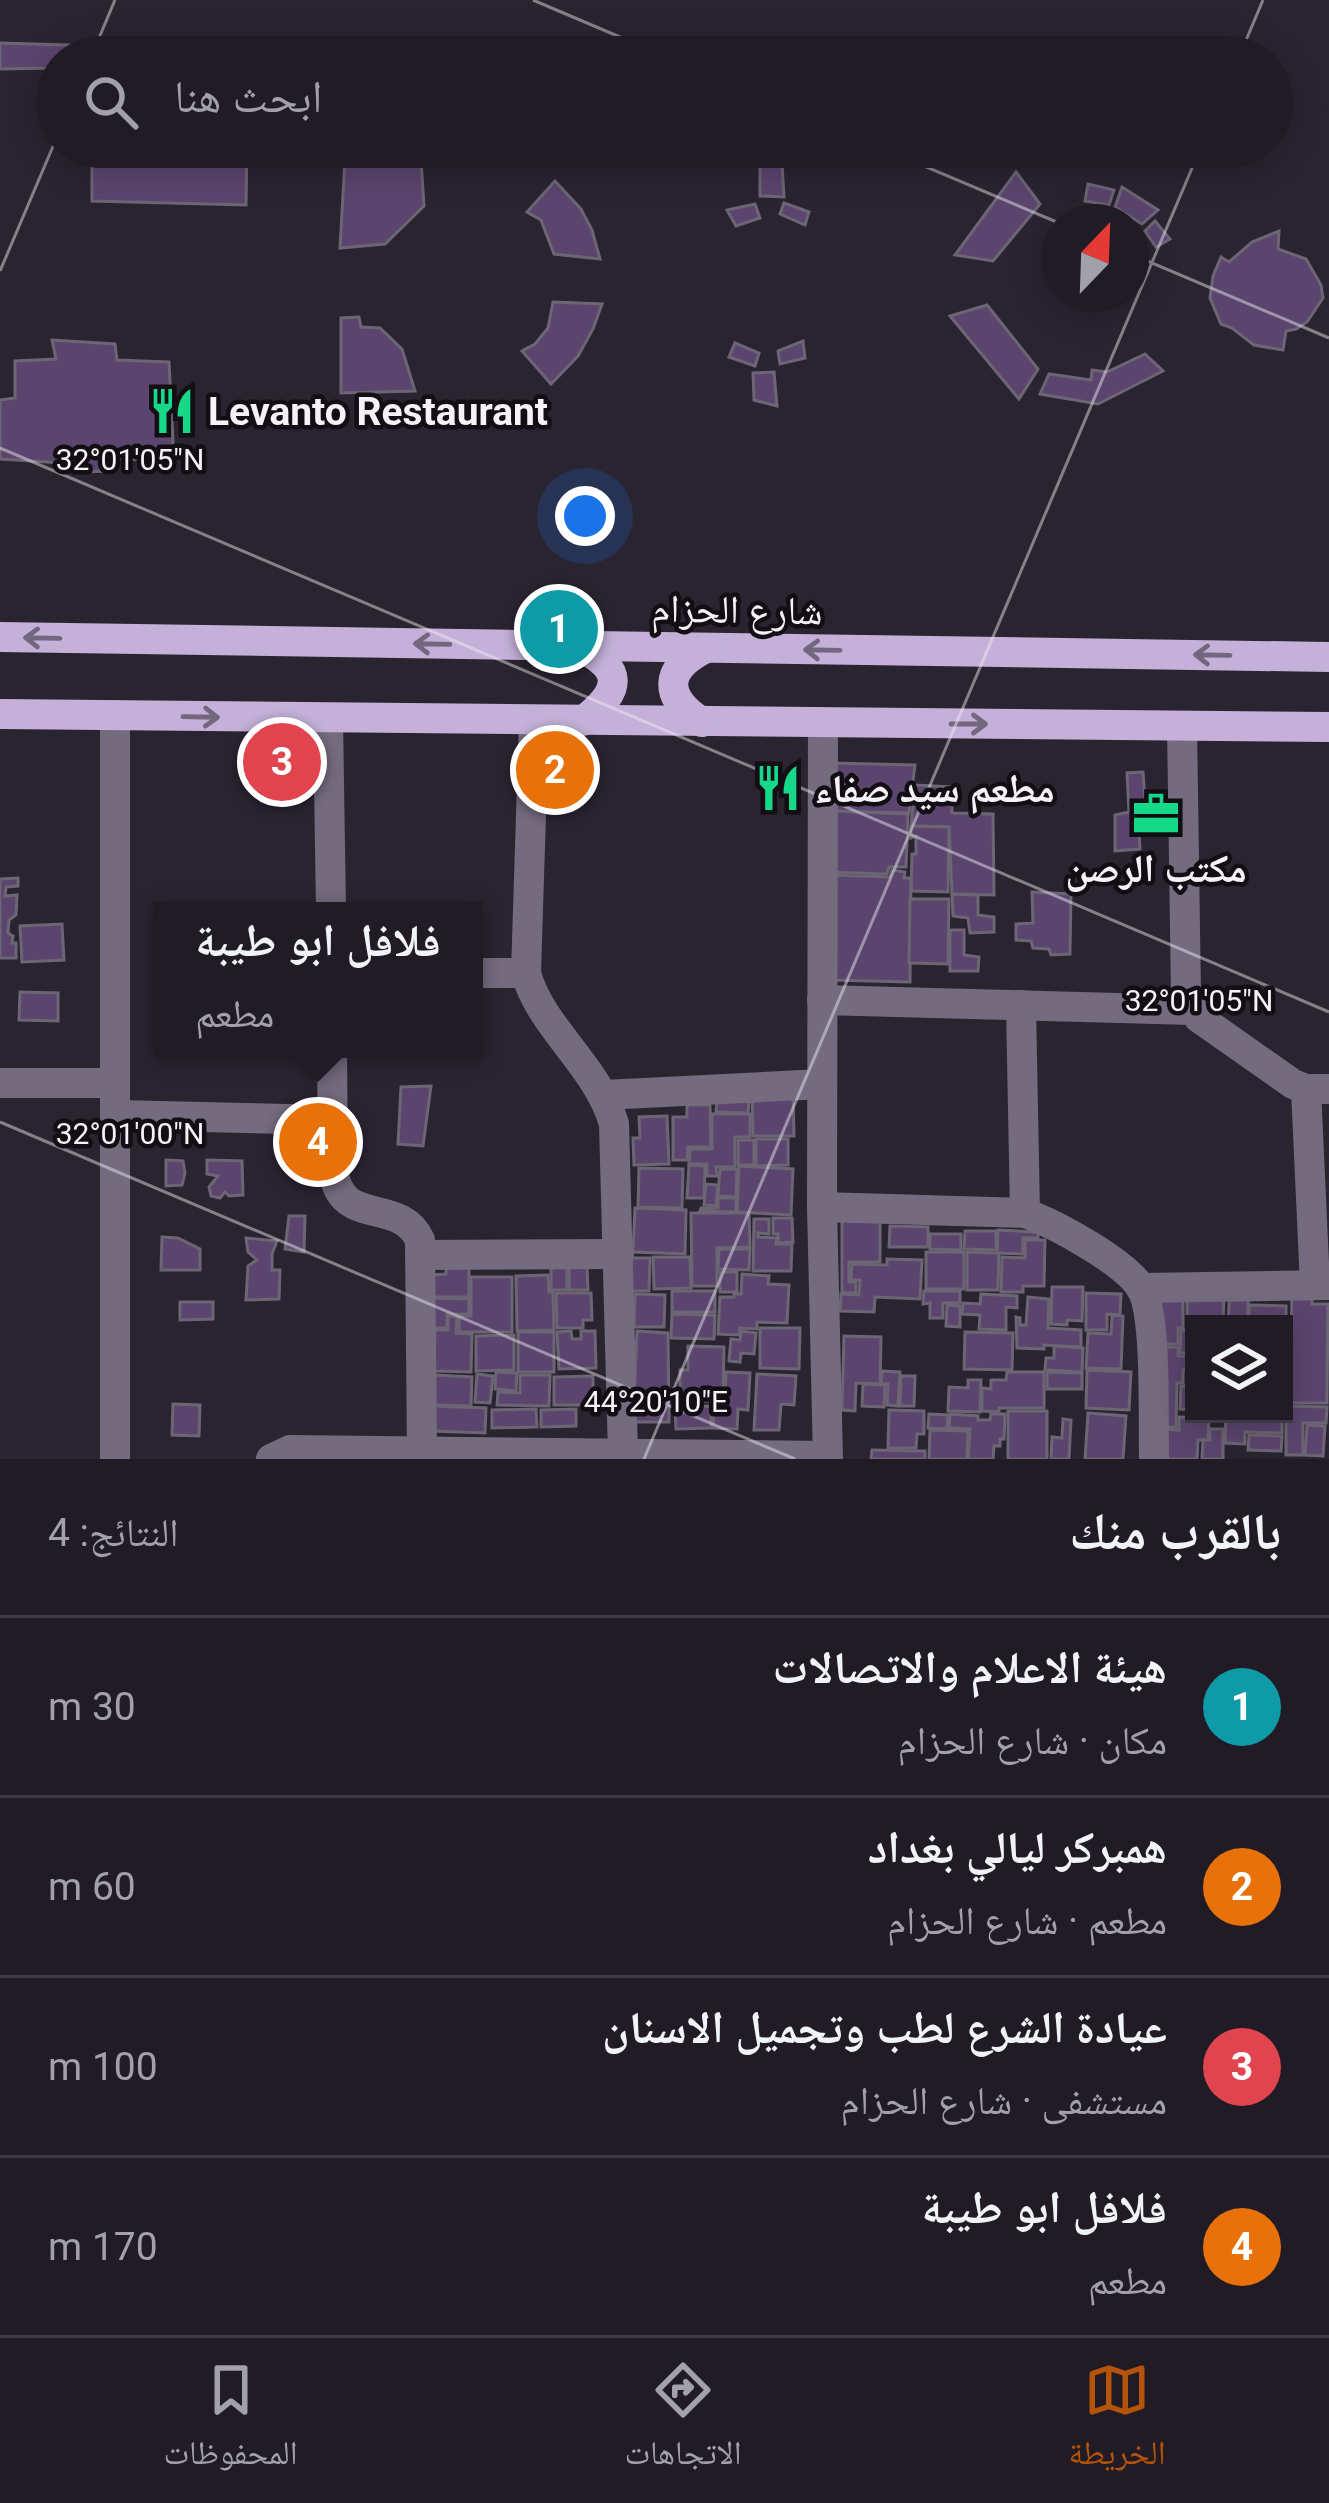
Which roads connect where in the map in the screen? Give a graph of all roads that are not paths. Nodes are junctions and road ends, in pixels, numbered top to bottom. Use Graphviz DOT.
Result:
graph roads {
  1 [pos="0,638"];
  2 [pos="578,646"];
  3 [pos="706,648"];
  4 [pos="1329,657"];
  5 [pos="0,714"];
  6 [pos="115,716"];
  7 [pos="328,719"];
  8 [pos="533,720"];
  9 [pos="583,721"];
  10 [pos="702,722"];
  11 [pos="823,723"];
  12 [pos="1182,726"];
  13 [pos="1329,728"];
  14 [pos="331,902"];
  15 [pos="483,973"];
  16 [pos="526,973"];
  17 [pos="822,1000"];
  18 [pos="1022,1005"];
  19 [pos="1192,1010"];
  20 [pos="332,1058"];
  21 [pos="115,1083"];
  22 [pos="0,1084"];
  23 [pos="823,1084"];
  24 [pos="1317,1089"];
  25 [pos="604,1095"];
  26 [pos="116,1114"];
  27 [pos="332,1120"];
  28 [pos="822,1207"];
  29 [pos="1025,1213"];
  30 [pos="619,1254"];
  31 [pos="420,1255"];
  32 [pos="1322,1285"];
  33 [pos="1141,1288"];
  34 [pos="422,1452"];
  35 [pos="622,1454"];
  36 [pos="827,1458"];
  37 [pos="116,1459"];
  38 [pos="271,1459"];
  39 [pos="1154,1459"];
  2 -- 1 [label="main road, شارع الحزام, one-way"];
  2 -- 3 [label="main road, شارع الحزام"];
  2 -- 9 [label="main road"];
  4 -- 3 [label="main road, شارع الحزام, one-way"];
  3 -- 10 [label="main road"];
  5 -- 6 [label="main road"];
  6 -- 7 [label="main road, one-way"];
  6 -- 21 [label="street"];
  7 -- 8 [label="main road"];
  7 -- 14 [label="street"];
  8 -- 9 [label="main road"];
  8 -- 16 [label="street"];
  9 -- 10 [label="main road"];
  10 -- 11 [label="main road"];
  11 -- 12 [label="main road, one-way"];
  11 -- 17 [label="street"];
  12 -- 13 [label="main road"];
  12 -- 19 [label="street"];
  15 -- 16 [label="street"];
  16 -- 25 [label="street"];
  17 -- 18 [label="street"];
  17 -- 23 [label="street"];
  18 -- 19 [label="street"];
  18 -- 29 [label="street"];
  19 -- 24 [label="street"];
  20 -- 27 [label="street"];
  21 -- 22 [label="street"];
  21 -- 26 [label="street"];
  23 -- 25 [label="street"];
  23 -- 28 [label="street"];
  24 -- 32 [label="street"];
  25 -- 30 [label="street"];
  26 -- 27 [label="street"];
  26 -- 37 [label="street"];
  27 -- 31 [label="street"];
  28 -- 29 [label="street"];
  28 -- 36 [label="street"];
  29 -- 33 [label="street"];
  30 -- 31 [label="street"];
  30 -- 35 [label="street"];
  31 -- 34 [label="street"];
  32 -- 33 [label="street"];
  33 -- 39 [label="street"];
  34 -- 35 [label="street"];
  34 -- 38 [label="street"];
  35 -- 36 [label="street"];
}
